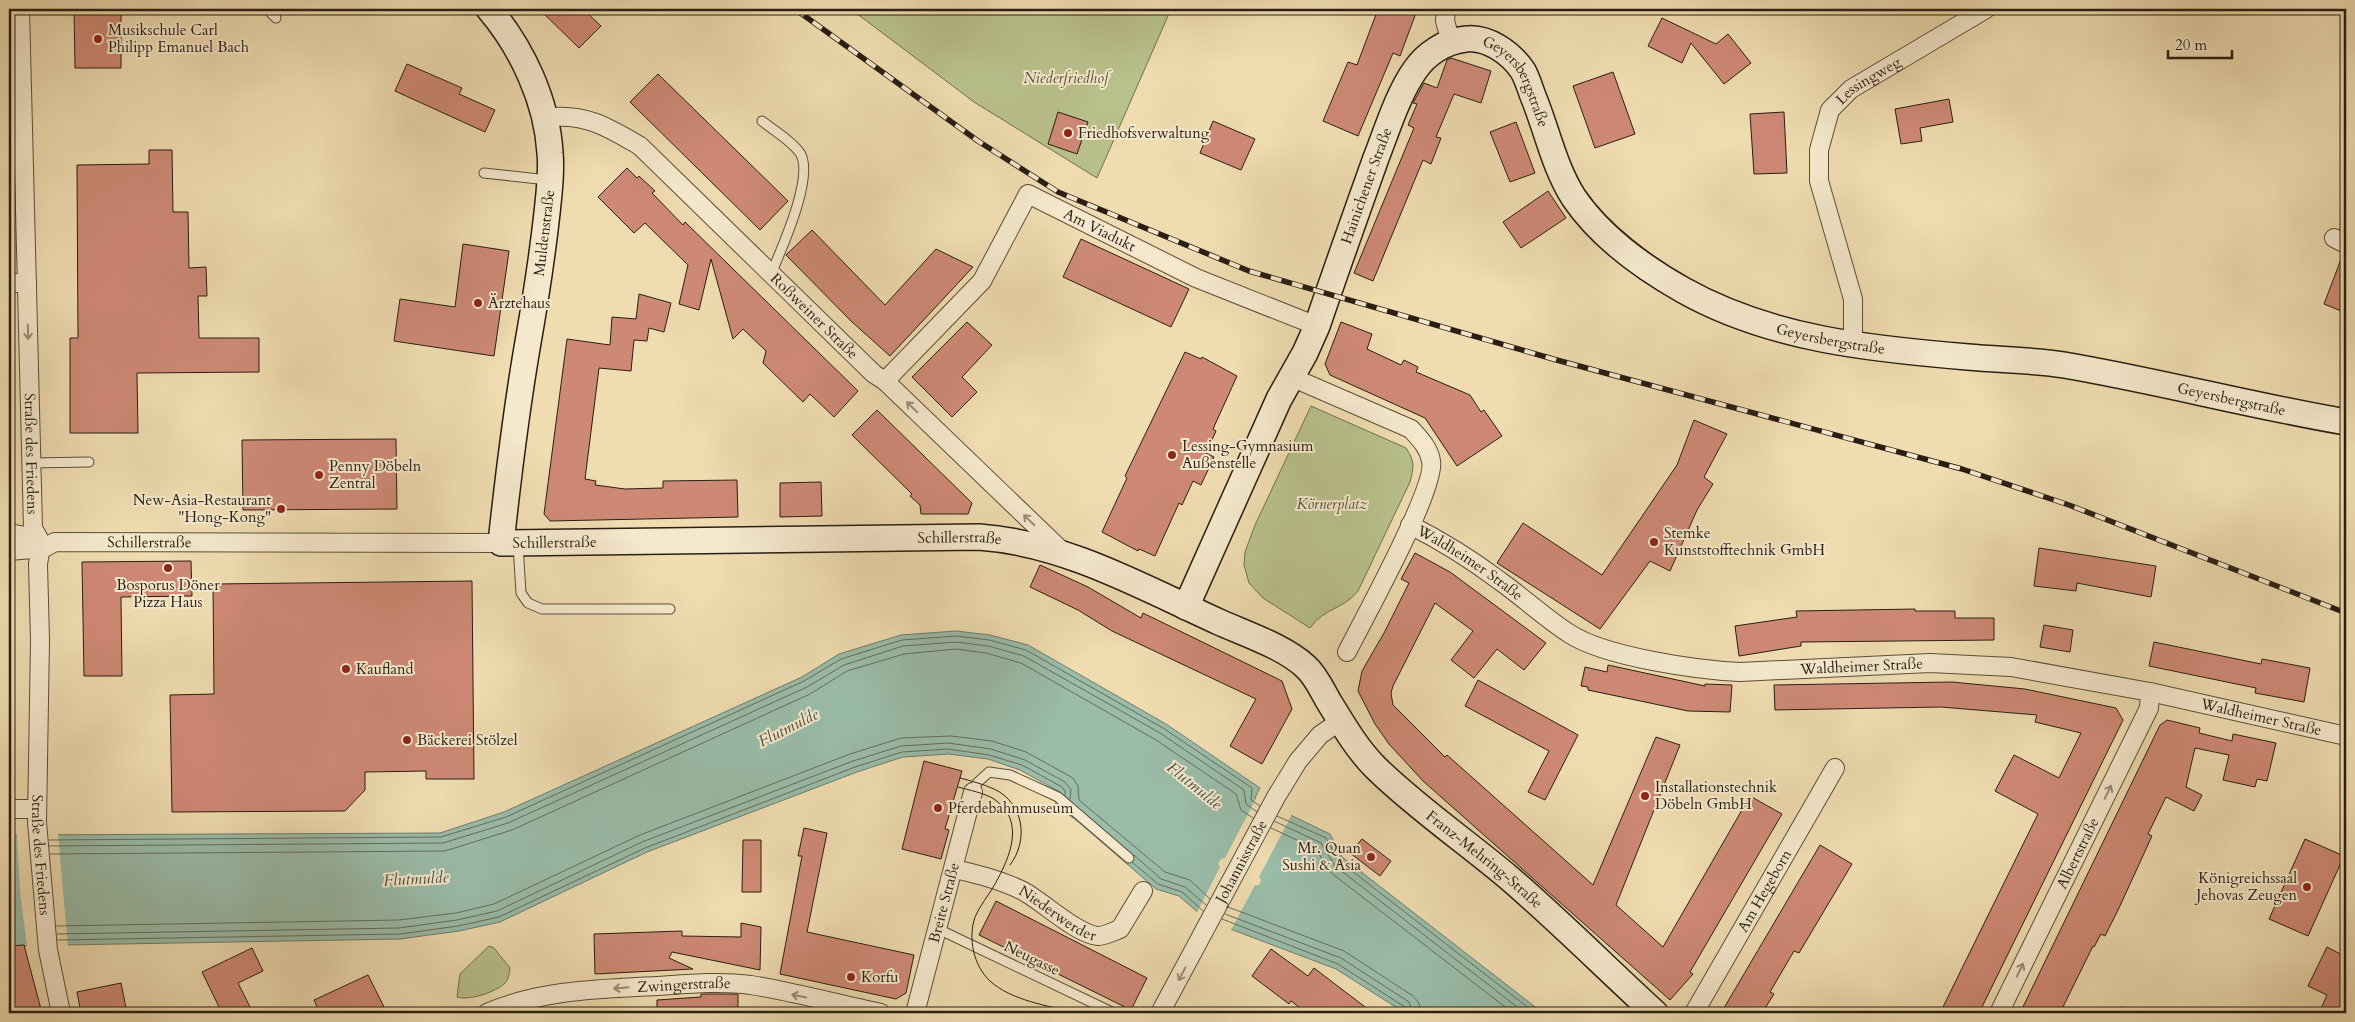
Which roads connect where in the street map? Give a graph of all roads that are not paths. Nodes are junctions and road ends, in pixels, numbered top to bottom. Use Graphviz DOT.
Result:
graph roads {
  1 [pos="20,9"];
  2 [pos="267,9"];
  3 [pos="1446,9"];
  4 [pos="1986,9"];
  5 [pos="494,15"];
  6 [pos="276,18"];
  7 [pos="1451,42"];
  8 [pos="545,118"];
  9 [pos="762,121"];
  10 [pos="484,173"];
  11 [pos="550,180"];
  12 [pos="771,274"];
  13 [pos="9,283"];
  14 [pos="26,283"];
  15 [pos="1317,326"];
  16 [pos="1853,344"];
  17 [pos="1291,377"];
  18 [pos="885,381"];
  19 [pos="2346,422"];
  20 [pos="89,462"];
  21 [pos="31,463"];
  22 [pos="1410,525"];
  23 [pos="9,533"];
  24 [pos="509,543"];
  25 [pos="44,548"];
  26 [pos="9,552"];
  27 [pos="1064,553"];
  28 [pos="1186,606"];
  29 [pos="670,609"];
  30 [pos="1347,652"];
  31 [pos="2150,692"];
  32 [pos="1340,721"];
  33 [pos="2346,736"];
  34 [pos="1835,768"];
  35 [pos="973,792"];
  36 [pos="9,809"];
  37 [pos="37,809"];
  38 [pos="1128,858"];
  39 [pos="954,868"];
  40 [pos="1143,891"];
  41 [pos="938,930"];
  42 [pos="495,1012"];
  43 [pos="61,1013"];
  44 [pos="881,1013"];
  45 [pos="915,1013"];
  46 [pos="1114,1013"];
  47 [pos="1160,1013"];
  48 [pos="1655,1013"];
  49 [pos="1694,1013"];
  50 [pos="1999,1013"];
  1 -- 14 [label="street, Straße des Friedens"];
  2 -- 6 [label="lane"];
  3 -- 7 [label="street"];
  4 -- 16 [label="street, Lessingweg"];
  5 -- 8 [label="main road, Muldenstraße"];
  7 -- 15 [label="main road, Hainichener Straße"];
  7 -- 16 [label="main road, Geyersbergstraße"];
  8 -- 11 [label="main road, Muldenstraße"];
  8 -- 12 [label="street, Roßweiner Straße"];
  9 -- 12 [label="lane"];
  10 -- 11 [label="lane"];
  11 -- 24 [label="main road, Muldenstraße"];
  12 -- 18 [label="street, Roßweiner Straße"];
  13 -- 14 [label="street"];
  14 -- 21 [label="street, Straße des Friedens, one-way"];
  15 -- 17 [label="main road, Hainichener Straße"];
  15 -- 18 [label="street, Am Viadukt"];
  16 -- 19 [label="main road, Geyersbergstraße"];
  17 -- 22 [label="street"];
  17 -- 28 [label="main road"];
  27 -- 18 [label="street, Roßweiner Straße, one-way"];
  20 -- 21 [label="lane"];
  21 -- 25 [label="street, Straße des Friedens"];
  22 -- 30 [label="street"];
  22 -- 31 [label="street, Waldheimer Straße"];
  23 -- 25 [label="street"];
  24 -- 25 [label="street, Schillerstraße"];
  24 -- 27 [label="main road, Schillerstraße"];
  24 -- 29 [label="lane"];
  25 -- 26 [label="street, Schillerstraße"];
  25 -- 37 [label="street, Straße des Friedens"];
  27 -- 28 [label="main road"];
  28 -- 32 [label="main road, Franz-Mehring-Straße"];
  31 -- 33 [label="street, Waldheimer Straße"];
  50 -- 31 [label="street, Albertstraße, one-way"];
  32 -- 47 [label="street, Johannisstraße, one-way"];
  32 -- 48 [label="main road, Franz-Mehring-Straße"];
  34 -- 49 [label="street, Am Hegeborn"];
  35 -- 38 [label="lane"];
  35 -- 39 [label="street, Breite Straße"];
  36 -- 37 [label="street"];
  37 -- 43 [label="street, Straße des Friedens"];
  39 -- 40 [label="street, Niederwerder"];
  39 -- 41 [label="street, Breite Straße"];
  41 -- 45 [label="street, Breite Straße"];
  41 -- 46 [label="lane, Neugasse"];
  44 -- 42 [label="street, Zwingerstraße, one-way"];
}
